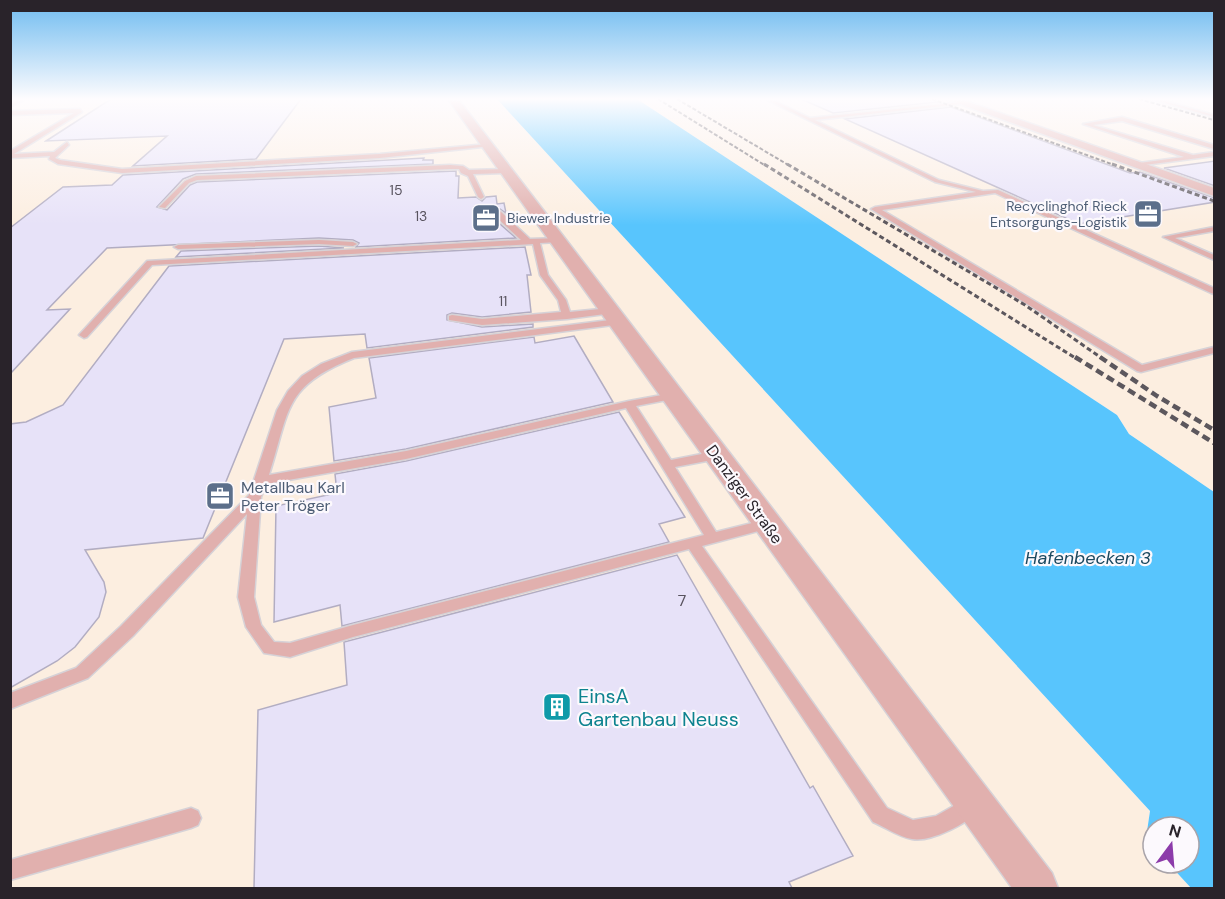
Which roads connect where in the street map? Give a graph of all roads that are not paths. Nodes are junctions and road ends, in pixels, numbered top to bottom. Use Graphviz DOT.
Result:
graph roads {
  1 [pos="32,141"];
  2 [pos="484,141"];
  3 [pos="855,141"];
  4 [pos="1070,141"];
  5 [pos="1140,141"];
  6 [pos="1195,141"];
  7 [pos="67,144"];
  8 [pos="488,146"];
  9 [pos="1215,147"];
  10 [pos="56,154"];
  11 [pos="1215,154"];
  12 [pos="10,155"];
  13 [pos="1192,157"];
  14 [pos="1139,165"];
  15 [pos="506,171"];
  16 [pos="467,172"];
  17 [pos="456,173"];
  18 [pos="1215,192"];
  19 [pos="982,193"];
  20 [pos="481,197"];
  21 [pos="162,207"];
  22 [pos="497,213"];
  23 [pos="1215,229"];
  24 [pos="520,235"];
  25 [pos="543,239"];
  26 [pos="178,247"];
  27 [pos="1215,258"];
  28 [pos="1215,291"];
  29 [pos="567,316"];
  30 [pos="614,317"];
  31 [pos="452,318"];
  32 [pos="84,335"];
  33 [pos="1215,350"];
  34 [pos="673,396"];
  35 [pos="629,404"];
  36 [pos="717,455"];
  37 [pos="667,465"];
  38 [pos="262,480"];
  39 [pos="255,497"];
  40 [pos="768,524"];
  41 [pos="712,538"];
  42 [pos="692,543"];
  43 [pos="10,701"];
  44 [pos="975,804"];
  45 [pos="191,818"];
  46 [pos="10,870"];
  47 [pos="1037,888"];
  1 -- 12 [label="lane"];
  2 -- 8 [label="street, Danziger Straße"];
  3 -- 19 [label="lane"];
  4 -- 14 [label="street"];
  5 -- 13 [label="lane"];
  6 -- 9 [label="lane"];
  7 -- 10 [label="lane"];
  8 -- 10 [label="lane"];
  8 -- 15 [label="street, Danziger Straße"];
  10 -- 12 [label="lane"];
  11 -- 13 [label="lane"];
  13 -- 14 [label="lane"];
  14 -- 18 [label="street"];
  15 -- 16 [label="lane"];
  15 -- 25 [label="street, Danziger Straße"];
  16 -- 17 [label="lane"];
  16 -- 20 [label="lane"];
  16 -- 21 [label="lane"];
  19 -- 28 [label="lane"];
  19 -- 33 [label="lane"];
  22 -- 24 [label="lane"];
  23 -- 27 [label="lane"];
  24 -- 25 [label="lane"];
  24 -- 25 [label="lane"];
  24 -- 26 [label="lane"];
  25 -- 29 [label="lane"];
  25 -- 30 [label="street, Danziger Straße"];
  25 -- 32 [label="lane"];
  29 -- 30 [label="lane"];
  29 -- 31 [label="lane"];
  30 -- 34 [label="street, Danziger Straße"];
  30 -- 38 [label="lane"];
  34 -- 35 [label="lane"];
  34 -- 36 [label="street, Danziger Straße"];
  35 -- 37 [label="lane"];
  35 -- 38 [label="lane"];
  36 -- 37 [label="lane"];
  36 -- 40 [label="street, Danziger Straße"];
  37 -- 41 [label="lane"];
  38 -- 39 [label="lane"];
  39 -- 42 [label="lane"];
  39 -- 43 [label="lane"];
  40 -- 41 [label="lane"];
  40 -- 44 [label="street, Danziger Straße"];
  41 -- 42 [label="lane"];
  42 -- 44 [label="lane"];
  44 -- 47 [label="street, Danziger Straße"];
  45 -- 46 [label="lane"];
}
